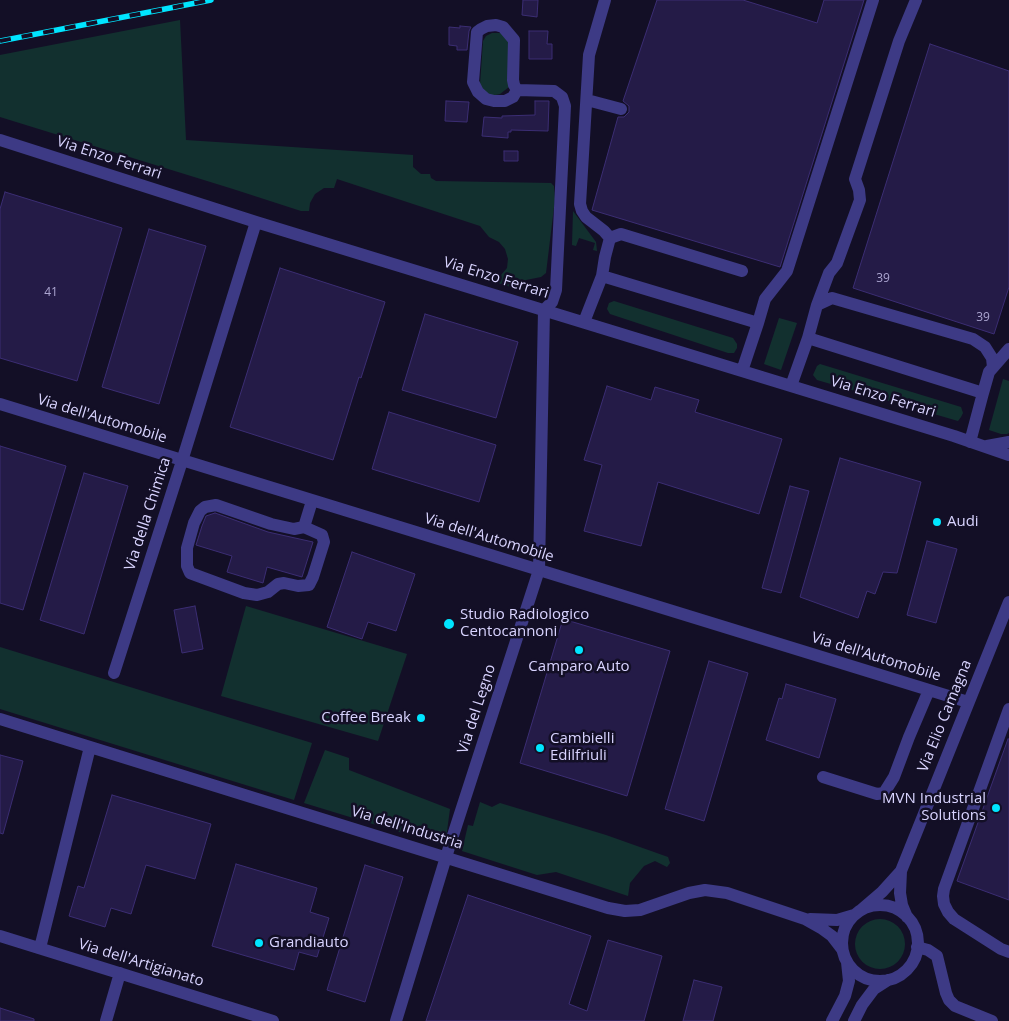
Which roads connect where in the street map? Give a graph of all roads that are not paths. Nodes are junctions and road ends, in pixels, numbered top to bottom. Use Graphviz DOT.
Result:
graph roads {
  1 [pos="605,0"];
  2 [pos="872,0"];
  3 [pos="916,0"];
  4 [pos="517,90"];
  5 [pos="587,100"];
  6 [pos="620,109"];
  7 [pos="0,140"];
  8 [pos="256,222"];
  9 [pos="610,238"];
  10 [pos="742,271"];
  11 [pos="602,276"];
  12 [pos="816,305"];
  13 [pos="544,310"];
  14 [pos="584,322"];
  15 [pos="758,323"];
  16 [pos="808,338"];
  17 [pos="1009,349"];
  18 [pos="993,367"];
  19 [pos="742,371"];
  20 [pos="791,386"];
  21 [pos="983,393"];
  22 [pos="0,404"];
  23 [pos="970,442"];
  24 [pos="1009,442"];
  25 [pos="983,447"];
  26 [pos="1009,455"];
  27 [pos="182,461"];
  28 [pos="312,501"];
  29 [pos="304,527"];
  30 [pos="539,570"];
  31 [pos="1009,602"];
  32 [pos="114,673"];
  33 [pos="929,690"];
  34 [pos="968,702"];
  35 [pos="1009,708"];
  36 [pos="0,719"];
  37 [pos="90,747"];
  38 [pos="823,777"];
  39 [pos="446,858"];
  40 [pos="900,871"];
  41 [pos="858,913"];
  42 [pos="907,917"];
  43 [pos="805,919"];
  44 [pos="0,936"];
  45 [pos="917,947"];
  46 [pos="40,948"];
  47 [pos="842,949"];
  48 [pos="1009,952"];
  49 [pos="847,962"];
  50 [pos="120,973"];
  51 [pos="889,980"];
  52 [pos="106,1021"];
  53 [pos="273,1021"];
  54 [pos="396,1021"];
  55 [pos="832,1021"];
  56 [pos="854,1021"];
  57 [pos="992,1021"];
  1 -- 5 [label="street"];
  2 -- 15 [label="street"];
  3 -- 12 [label="street"];
  4 -- 4 [label="street"];
  4 -- 13 [label="street"];
  5 -- 6 [label="street"];
  5 -- 9 [label="street"];
  7 -- 8 [label="street, Via Enzo Ferrari"];
  8 -- 13 [label="street, Via Enzo Ferrari"];
  8 -- 27 [label="street, Via della Chimica"];
  9 -- 10 [label="street"];
  9 -- 11 [label="street"];
  11 -- 14 [label="street"];
  11 -- 15 [label="street"];
  12 -- 16 [label="street"];
  12 -- 18 [label="street"];
  13 -- 14 [label="street, Via Enzo Ferrari"];
  13 -- 30 [label="street, Via del Legno"];
  14 -- 19 [label="street, Via Enzo Ferrari"];
  15 -- 19 [label="street"];
  16 -- 20 [label="street"];
  16 -- 21 [label="street"];
  17 -- 18 [label="street"];
  18 -- 21 [label="street"];
  19 -- 20 [label="street, Via Enzo Ferrari"];
  20 -- 23 [label="street, Via Enzo Ferrari"];
  21 -- 23 [label="street"];
  22 -- 27 [label="street, Via dell'Automobile"];
  23 -- 25 [label="street, Via Enzo Ferrari"];
  24 -- 25 [label="street"];
  25 -- 26 [label="street, Via Enzo Ferrari"];
  27 -- 28 [label="street, Via dell'Automobile"];
  27 -- 32 [label="street, Via della Chimica"];
  28 -- 29 [label="street"];
  28 -- 30 [label="street, Via dell'Automobile"];
  29 -- 29 [label="street"];
  30 -- 33 [label="street, Via dell'Automobile"];
  30 -- 39 [label="street, Via del Legno"];
  31 -- 34 [label="street, Via Elio Camagna"];
  33 -- 34 [label="street, Via dell'Automobile"];
  33 -- 38 [label="street"];
  34 -- 40 [label="street, Via Elio Camagna"];
  35 -- 48 [label="street"];
  36 -- 37 [label="street, Via dell'Industria"];
  37 -- 39 [label="street, Via dell'Industria"];
  37 -- 46 [label="street"];
  39 -- 43 [label="street, Via dell'Industria"];
  39 -- 54 [label="street, Via del Legno"];
  40 -- 41 [label="street, Via Elio Camagna"];
  40 -- 42 [label="street, Via Elio Camagna"];
  41 -- 42 [label="street"];
  41 -- 43 [label="street, Via dell'Industria"];
  41 -- 47 [label="street"];
  42 -- 45 [label="street"];
  43 -- 47 [label="street, Via dell'Industria"];
  44 -- 46 [label="street, Via dell'Artigianato"];
  45 -- 51 [label="street"];
  45 -- 57 [label="street"];
  46 -- 50 [label="street, Via dell'Artigianato"];
  47 -- 49 [label="street"];
  49 -- 51 [label="street"];
  49 -- 55 [label="street"];
  50 -- 52 [label="street"];
  50 -- 53 [label="street, Via dell'Artigianato"];
  51 -- 56 [label="street"];
}
